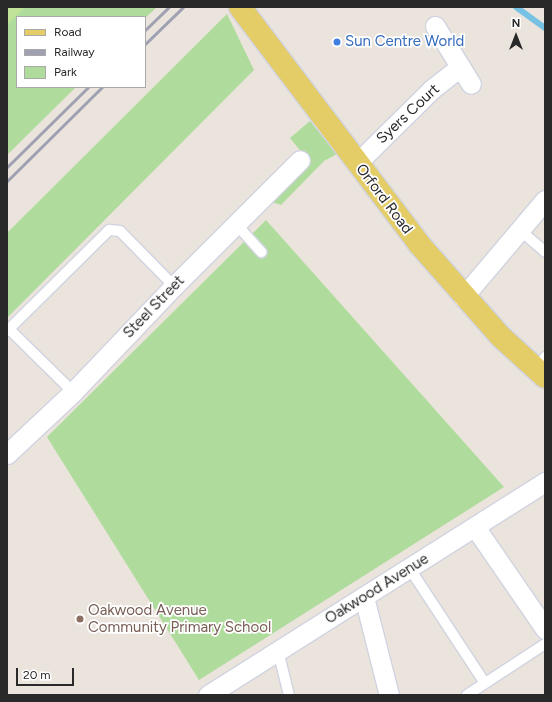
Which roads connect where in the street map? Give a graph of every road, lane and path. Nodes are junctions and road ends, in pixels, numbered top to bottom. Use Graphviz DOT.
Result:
graph roads {
  1 [pos="242,8"];
  2 [pos="435,26"];
  3 [pos="460,67"];
  4 [pos="471,84"];
  5 [pos="300,160"];
  6 [pos="357,163"];
  7 [pos="545,200"];
  8 [pos="236,224"];
  9 [pos="520,230"];
  10 [pos="261,252"];
  11 [pos="545,252"];
  12 [pos="174,286"];
  13 [pos="463,297"];
  14 [pos="8,330"];
  15 [pos="542,368"];
  16 [pos="73,392"];
  17 [pos="7,454"];
  18 [pos="544,483"];
  19 [pos="475,527"];
  20 [pos="410,569"];
  21 [pos="364,598"];
  22 [pos="545,629"];
  23 [pos="545,644"];
  24 [pos="278,651"];
  25 [pos="484,683"];
  26 [pos="208,695"];
  27 [pos="289,695"];
  28 [pos="389,695"];
  29 [pos="467,695"];
  1 -- 6 [label="main road, Orford Road"];
  2 -- 3 [label="street"];
  3 -- 4 [label="street"];
  3 -- 6 [label="street, Syers Court"];
  5 -- 8 [label="street, Steel Street"];
  6 -- 13 [label="main road, Orford Road"];
  7 -- 9 [label="street"];
  8 -- 10 [label="lane"];
  8 -- 12 [label="street, Steel Street"];
  9 -- 11 [label="lane"];
  9 -- 13 [label="street"];
  12 -- 14 [label="lane"];
  12 -- 16 [label="street, Steel Street"];
  13 -- 15 [label="main road, Orford Road"];
  14 -- 16 [label="lane"];
  16 -- 17 [label="street, Steel Street"];
  18 -- 19 [label="street, Oakwood Avenue"];
  19 -- 20 [label="street, Oakwood Avenue"];
  19 -- 22 [label="street"];
  20 -- 21 [label="street, Oakwood Avenue"];
  20 -- 25 [label="lane"];
  21 -- 24 [label="street, Oakwood Avenue"];
  21 -- 28 [label="street"];
  23 -- 25 [label="lane"];
  24 -- 26 [label="street, Oakwood Avenue"];
  24 -- 27 [label="lane"];
  25 -- 29 [label="lane"];
}
